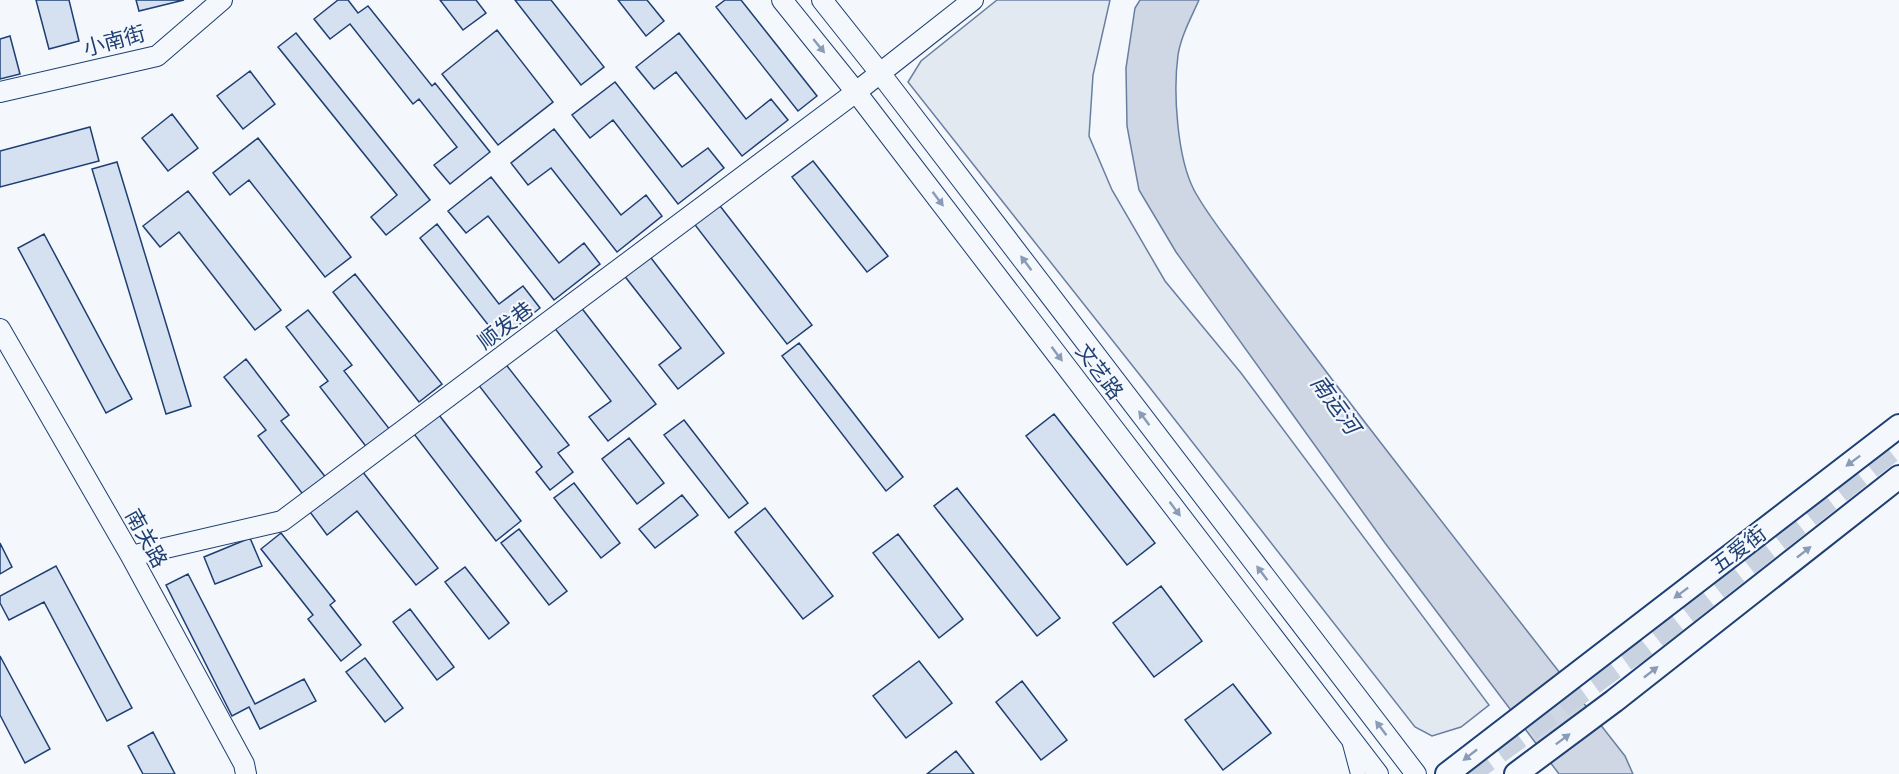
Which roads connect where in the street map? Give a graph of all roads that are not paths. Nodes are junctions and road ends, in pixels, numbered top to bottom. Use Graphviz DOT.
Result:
graph roads {
  1 [pos="222,0"];
  2 [pos="782,0"];
  3 [pos="822,0"];
  4 [pos="973,0"];
  5 [pos="880,73"];
  6 [pos="856,92"];
  7 [pos="0,93"];
  8 [pos="0,328"];
  9 [pos="1899,426"];
  10 [pos="1899,477"];
  11 [pos="131,556"];
  12 [pos="1344,730"];
  13 [pos="1519,772"];
  14 [pos="246,774"];
  15 [pos="1358,774"];
  16 [pos="1378,774"];
  17 [pos="1416,774"];
  18 [pos="1447,774"];
  1 -- 7 [label="main road, 小南街"];
  2 -- 6 [label="main road, 文艺路, one-way"];
  3 -- 5 [label="main road, 文艺路"];
  4 -- 5 [label="main road, 顺发巷"];
  5 -- 6 [label="main road, 顺发巷"];
  17 -- 5 [label="main road, 文艺路, one-way"];
  6 -- 11 [label="main road, 顺发巷"];
  6 -- 12 [label="main road, 文艺路, one-way"];
  8 -- 11 [label="main road, 南关路"];
  9 -- 18 [label="main road, 五爱街, one-way"];
  13 -- 10 [label="main road, 五爱街, one-way"];
  11 -- 14 [label="main road, 南关路"];
  12 -- 15 [label="street"];
  12 -- 16 [label="main road, 文艺路"];
}
